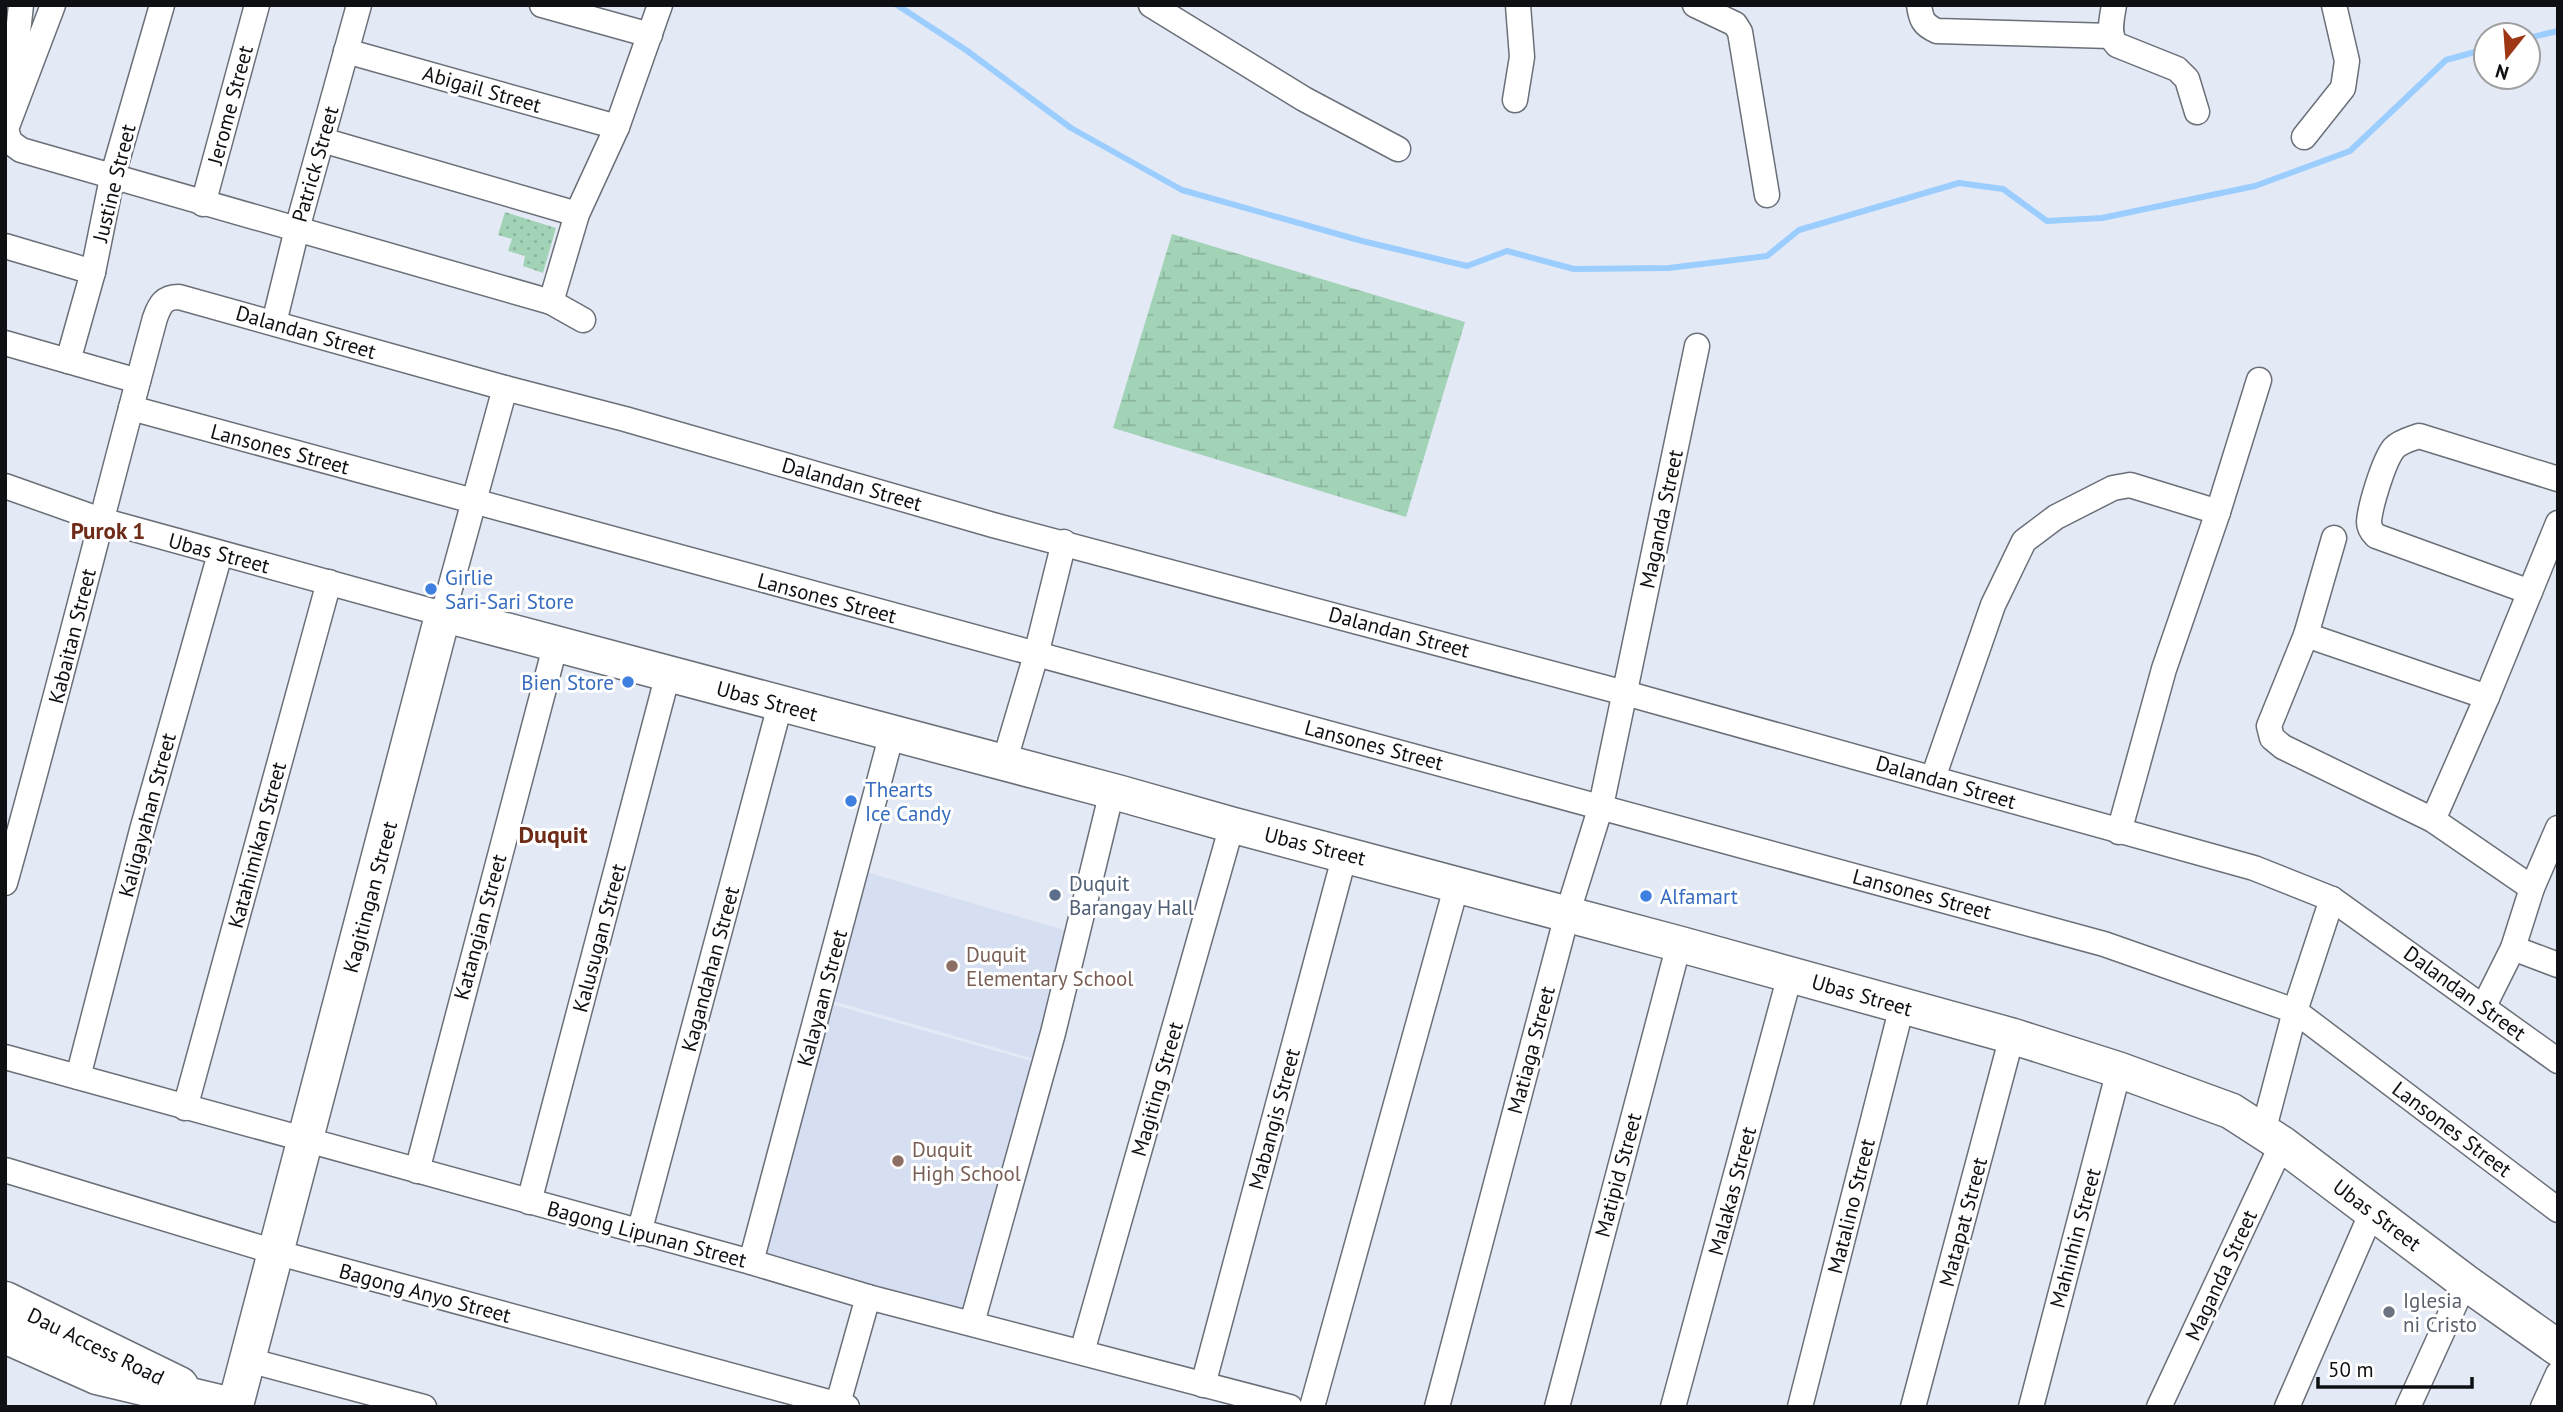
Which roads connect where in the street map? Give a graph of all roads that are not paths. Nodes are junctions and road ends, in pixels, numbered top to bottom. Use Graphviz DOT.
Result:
graph roads {
  1 [pos="21,5"];
  2 [pos="53,5"];
  3 [pos="162,5"];
  4 [pos="257,5"];
  5 [pos="359,5"];
  6 [pos="542,5"];
  7 [pos="660,5"];
  8 [pos="1151,5"];
  9 [pos="1518,5"];
  10 [pos="1695,5"];
  11 [pos="1919,5"];
  12 [pos="2114,5"];
  13 [pos="2334,5"];
  14 [pos="650,35"];
  15 [pos="2111,36"];
  16 [pos="346,51"];
  17 [pos="5,87"];
  18 [pos="1515,100"];
  19 [pos="2197,112"];
  20 [pos="617,127"];
  21 [pos="2304,137"];
  22 [pos="321,140"];
  23 [pos="1398,149"];
  24 [pos="113,178"];
  25 [pos="1767,195"];
  26 [pos="203,204"];
  27 [pos="577,214"];
  28 [pos="297,229"];
  29 [pos="5,246"];
  30 [pos="93,272"];
  31 [pos="195,302"];
  32 [pos="551,302"];
  33 [pos="583,320"];
  34 [pos="274,323"];
  35 [pos="5,343"];
  36 [pos="1698,346"];
  37 [pos="68,361"];
  38 [pos="2259,380"];
  39 [pos="138,381"];
  40 [pos="505,388"];
  41 [pos="131,408"];
  42 [pos="2558,480"];
  43 [pos="5,486"];
  44 [pos="473,502"];
  45 [pos="2218,512"];
  46 [pos="101,520"];
  47 [pos="2558,523"];
  48 [pos="2334,538"];
  49 [pos="1064,542"];
  50 [pos="220,554"];
  51 [pos="329,582"];
  52 [pos="2530,592"];
  53 [pos="443,614"];
  54 [pos="2306,635"];
  55 [pos="556,643"];
  56 [pos="1036,655"];
  57 [pos="668,674"];
  58 [pos="1625,693"];
  59 [pos="2487,697"];
  60 [pos="780,705"];
  61 [pos="892,733"];
  62 [pos="1004,764"];
  63 [pos="1933,778"];
  64 [pos="1112,791"];
  65 [pos="1601,806"];
  66 [pos="2433,820"];
  67 [pos="1232,825"];
  68 [pos="2558,828"];
  69 [pos="2119,832"];
  70 [pos="1345,854"];
  71 [pos="5,883"];
  72 [pos="1457,884"];
  73 [pos="2532,888"];
  74 [pos="2332,899"];
  75 [pos="1567,915"];
  76 [pos="1679,944"];
  77 [pos="2514,948"];
  78 [pos="2558,965"];
  79 [pos="1790,975"];
  80 [pos="1902,1006"];
  81 [pos="2484,1006"];
  82 [pos="2295,1011"];
  83 [pos="2012,1036"];
  84 [pos="5,1057"];
  85 [pos="2558,1061"];
  86 [pos="2119,1070"];
  87 [pos="78,1077"];
  88 [pos="185,1108"];
  89 [pos="2273,1138"];
  90 [pos="304,1141"];
  91 [pos="5,1170"];
  92 [pos="417,1171"];
  93 [pos="529,1202"];
  94 [pos="2558,1210"];
  95 [pos="2372,1212"];
  96 [pos="639,1233"];
  97 [pos="275,1252"];
  98 [pos="751,1262"];
  99 [pos="2465,1282"];
  100 [pos="869,1297"];
  101 [pos="5,1301"];
  102 [pos="972,1323"];
  103 [pos="5,1334"];
  104 [pos="2554,1338"];
  105 [pos="1082,1352"];
  106 [pos="248,1360"];
  107 [pos="2558,1374"];
  108 [pos="1203,1385"];
  109 [pos="227,1406"];
  110 [pos="841,1406"];
  111 [pos="424,1407"];
  112 [pos="1290,1407"];
  113 [pos="1312,1407"];
  114 [pos="1437,1407"];
  115 [pos="1558,1407"];
  116 [pos="1673,1407"];
  117 [pos="1800,1407"];
  118 [pos="1913,1407"];
  119 [pos="2032,1407"];
  120 [pos="2159,1407"];
  121 [pos="2287,1407"];
  122 [pos="2408,1407"];
  123 [pos="2543,1407"];
  1 -- 17 [label="street"];
  2 -- 24 [label="street"];
  3 -- 24 [label="street, Justine Street"];
  4 -- 26 [label="street, Jerome Street"];
  5 -- 16 [label="street, Patrick Street"];
  6 -- 14 [label="street"];
  7 -- 14 [label="street"];
  8 -- 23 [label="street"];
  9 -- 18 [label="street"];
  10 -- 25 [label="street"];
  11 -- 15 [label="street"];
  12 -- 15 [label="street"];
  13 -- 21 [label="street"];
  14 -- 20 [label="street"];
  15 -- 19 [label="street"];
  16 -- 20 [label="street, Abigail Street"];
  16 -- 22 [label="street, Patrick Street"];
  20 -- 27 [label="street"];
  22 -- 27 [label="street"];
  22 -- 28 [label="street, Patrick Street"];
  24 -- 26 [label="street"];
  24 -- 30 [label="street, Justine Street"];
  26 -- 28 [label="street"];
  27 -- 32 [label="street"];
  28 -- 32 [label="street"];
  28 -- 34 [label="street, Patrick Street"];
  29 -- 30 [label="street"];
  30 -- 37 [label="street, Justine Street"];
  31 -- 34 [label="street, Dalandan Street"];
  31 -- 39 [label="street, Kabaitan Street"];
  32 -- 33 [label="street"];
  34 -- 40 [label="street, Dalandan Street"];
  35 -- 37 [label="street"];
  36 -- 58 [label="street, Maganda Street"];
  37 -- 39 [label="street"];
  38 -- 45 [label="street"];
  39 -- 41 [label="street, Kabaitan Street"];
  40 -- 44 [label="street, Kagitingan Street"];
  40 -- 49 [label="street, Dalandan Street"];
  41 -- 44 [label="street, Lansones Street"];
  41 -- 46 [label="street, Kabaitan Street"];
  42 -- 52 [label="street"];
  43 -- 46 [label="street, Ubas Street"];
  44 -- 53 [label="street, Kagitingan Street"];
  44 -- 56 [label="street, Lansones Street"];
  45 -- 63 [label="street"];
  45 -- 69 [label="street"];
  46 -- 50 [label="street, Ubas Street"];
  46 -- 71 [label="street, Kabaitan Street"];
  47 -- 52 [label="street"];
  48 -- 54 [label="street"];
  49 -- 56 [label="street"];
  49 -- 58 [label="street, Dalandan Street"];
  50 -- 51 [label="street, Ubas Street"];
  50 -- 87 [label="street, Kaligayahan Street"];
  51 -- 53 [label="street, Ubas Street"];
  51 -- 88 [label="street, Katahimikan Street"];
  52 -- 59 [label="street"];
  53 -- 55 [label="street, Ubas Street"];
  53 -- 90 [label="street, Kagitingan Street"];
  54 -- 59 [label="street"];
  54 -- 66 [label="street"];
  55 -- 57 [label="street, Ubas Street"];
  55 -- 92 [label="street, Katangian Street"];
  56 -- 62 [label="street"];
  56 -- 65 [label="street, Lansones Street"];
  57 -- 60 [label="street, Ubas Street"];
  57 -- 93 [label="street, Kalusugan Street"];
  58 -- 63 [label="street, Dalandan Street"];
  58 -- 65 [label="street, Matiaga Street"];
  59 -- 66 [label="street"];
  60 -- 61 [label="street, Ubas Street"];
  60 -- 96 [label="street, Kagandahan Street"];
  61 -- 62 [label="street, Ubas Street"];
  61 -- 98 [label="street, Kalayaan Street"];
  62 -- 64 [label="street, Ubas Street"];
  63 -- 69 [label="street, Dalandan Street"];
  64 -- 67 [label="street, Ubas Street"];
  64 -- 102 [label="street"];
  65 -- 75 [label="street, Matiaga Street"];
  65 -- 82 [label="street, Lansones Street"];
  66 -- 73 [label="street"];
  67 -- 70 [label="street, Ubas Street"];
  67 -- 105 [label="street, Magiting Street"];
  68 -- 73 [label="street"];
  69 -- 74 [label="street, Dalandan Street"];
  70 -- 72 [label="street, Ubas Street"];
  70 -- 108 [label="street, Mabangis Street"];
  72 -- 75 [label="street, Ubas Street"];
  72 -- 113 [label="street"];
  73 -- 77 [label="street"];
  74 -- 81 [label="street, Dalandan Street"];
  74 -- 82 [label="street, Maganda Street"];
  75 -- 76 [label="street, Ubas Street"];
  75 -- 114 [label="street, Matiaga Street"];
  76 -- 79 [label="street, Ubas Street"];
  76 -- 115 [label="street, Matipid Street"];
  77 -- 78 [label="street"];
  77 -- 81 [label="street"];
  79 -- 80 [label="street, Ubas Street"];
  79 -- 116 [label="street, Malakas Street"];
  80 -- 83 [label="street, Ubas Street"];
  80 -- 117 [label="street, Matalino Street"];
  81 -- 85 [label="street, Dalandan Street"];
  82 -- 89 [label="street, Maganda Street"];
  82 -- 94 [label="street, Lansones Street"];
  83 -- 86 [label="street, Ubas Street"];
  83 -- 118 [label="street, Matapat Street"];
  84 -- 87 [label="street, Bagong Lipunan Street"];
  86 -- 89 [label="street, Ubas Street"];
  86 -- 119 [label="street, Mahinhin Street"];
  87 -- 88 [label="street, Bagong Lipunan Street"];
  88 -- 90 [label="street, Bagong Lipunan Street"];
  89 -- 95 [label="street, Ubas Street"];
  89 -- 120 [label="street, Maganda Street"];
  90 -- 92 [label="street, Bagong Lipunan Street"];
  90 -- 97 [label="street, Kagitingan Street"];
  91 -- 97 [label="street, Bagong Anyo Street"];
  92 -- 93 [label="street, Bagong Lipunan Street"];
  93 -- 96 [label="street, Bagong Lipunan Street"];
  95 -- 99 [label="street, Ubas Street"];
  95 -- 121 [label="street"];
  96 -- 98 [label="street, Bagong Lipunan Street"];
  97 -- 106 [label="street, Kagitingan Street"];
  97 -- 110 [label="street, Bagong Anyo Street"];
  98 -- 100 [label="street, Bagong Lipunan Street"];
  99 -- 104 [label="street, Ubas Street"];
  99 -- 122 [label="street"];
  100 -- 102 [label="street, Bagong Lipunan Street"];
  100 -- 110 [label="street"];
  101 -- 109 [label="main road, Dau Access Road"];
  102 -- 105 [label="street, Bagong Lipunan Street"];
  103 -- 109 [label="main road"];
  105 -- 108 [label="street, Bagong Lipunan Street"];
  106 -- 109 [label="street, Kagitingan Street"];
  106 -- 111 [label="street"];
  107 -- 123 [label="street"];
  108 -- 112 [label="street, Bagong Lipunan Street"];
}
